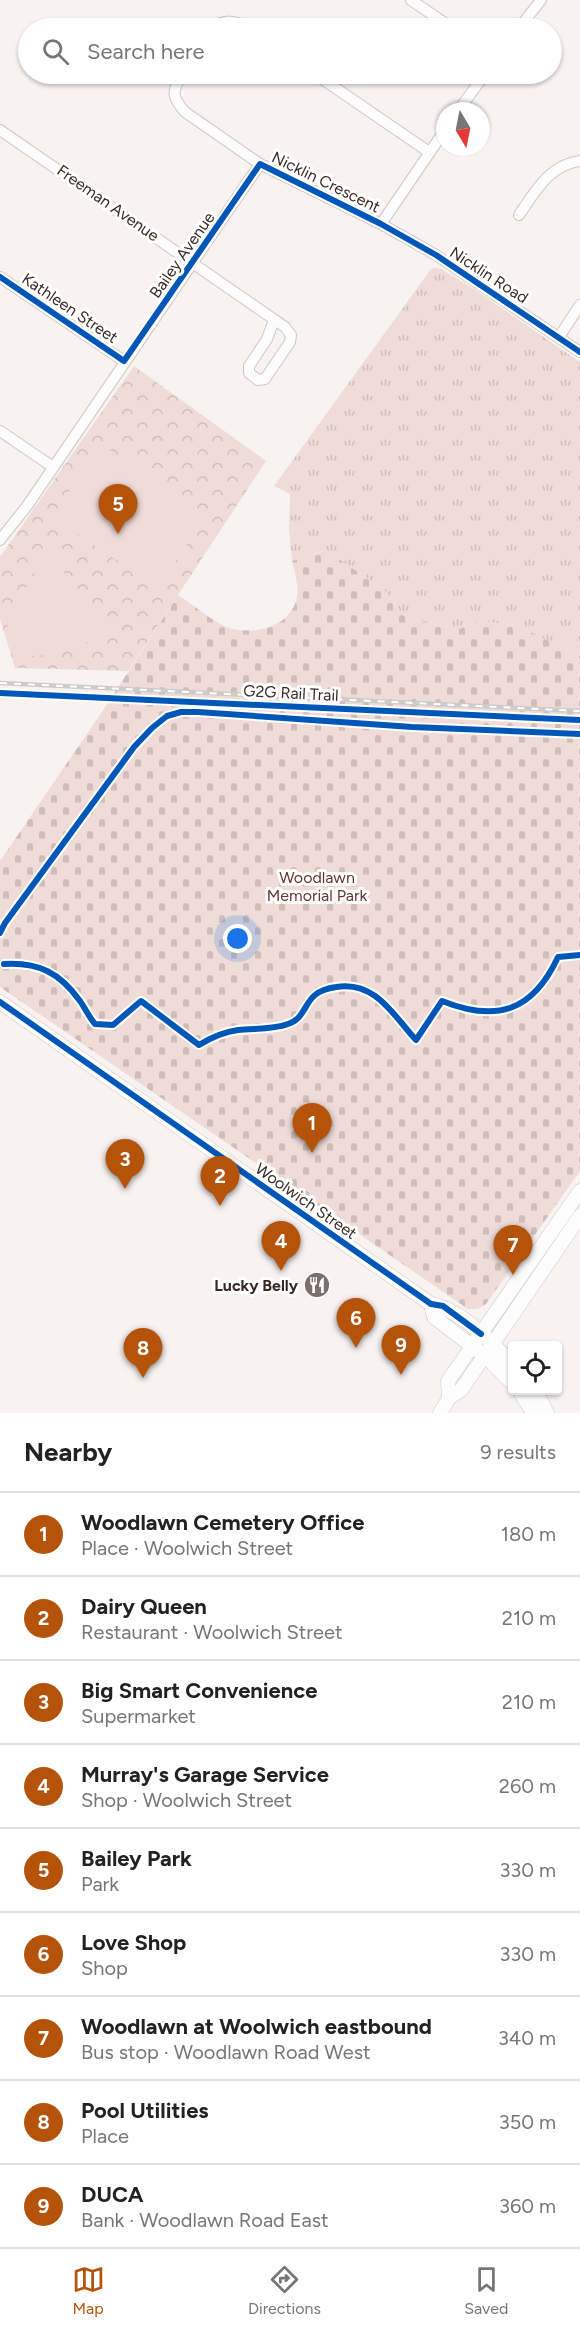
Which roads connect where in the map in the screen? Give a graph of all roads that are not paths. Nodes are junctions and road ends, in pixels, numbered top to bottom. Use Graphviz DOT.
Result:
graph roads {
  1 [pos="411,0"];
  2 [pos="541,0"];
  3 [pos="437,18"];
  4 [pos="527,18"];
  5 [pos="176,84"];
  6 [pos="330,84"];
  7 [pos="478,84"];
  8 [pos="465,102"];
  9 [pos="0,130"];
  10 [pos="436,142"];
  11 [pos="429,152"];
  12 [pos="580,161"];
  13 [pos="260,164"];
  14 [pos="519,215"];
  15 [pos="381,224"];
  16 [pos="194,262"];
  17 [pos="0,277"];
  18 [pos="580,305"];
  19 [pos="274,320"];
  20 [pos="559,337"];
  21 [pos="580,352"];
  22 [pos="124,361"];
  23 [pos="0,431"];
  24 [pos="53,467"];
  25 [pos="0,540"];
  26 [pos="0,1002"];
  27 [pos="580,1191"];
  28 [pos="580,1216"];
  29 [pos="431,1304"];
  30 [pos="481,1334"];
  31 [pos="493,1344"];
  32 [pos="473,1346"];
  33 [pos="485,1356"];
  34 [pos="508,1359"];
  35 [pos="508,1378"];
  36 [pos="522,1395"];
  37 [pos="537,1395"];
  38 [pos="449,1398"];
  39 [pos="440,1413"];
  40 [pos="533,1413"];
  41 [pos="547,1413"];
  1 -- 3 [label="street"];
  2 -- 4 [label="street"];
  5 -- 13 [label="street, Nicklin Crescent"];
  6 -- 11 [label="street"];
  7 -- 8 [label="street"];
  9 -- 16 [label="street, Freeman Avenue"];
  10 -- 11 [label="street"];
  11 -- 15 [label="street"];
  12 -- 14 [label="street"];
  13 -- 15 [label="street, Nicklin Crescent"];
  13 -- 16 [label="street, Bailey Avenue"];
  15 -- 20 [label="street, Nicklin Road"];
  16 -- 19 [label="street, Freeman Avenue"];
  16 -- 22 [label="street, Bailey Avenue"];
  17 -- 22 [label="street, Kathleen Street"];
  18 -- 20 [label="street"];
  19 -- 19 [label="street, Freeman Avenue"];
  20 -- 21 [label="street, Nicklin Road"];
  22 -- 24 [label="street, Bailey Avenue"];
  23 -- 24 [label="street"];
  24 -- 25 [label="street, Bailey Avenue"];
  26 -- 29 [label="main road, Woolwich Street"];
  27 -- 30 [label="main road"];
  28 -- 31 [label="main road"];
  29 -- 30 [label="main road, Woolwich Street"];
  29 -- 32 [label="main road, Woolwich Street"];
  30 -- 31 [label="main road, Woolwich Street"];
  30 -- 32 [label="main road"];
  31 -- 33 [label="main road"];
  31 -- 34 [label="main road, Woolwich Street"];
  32 -- 33 [label="main road, Woolwich Street"];
  32 -- 38 [label="main road"];
  33 -- 35 [label="main road, Woolwich Street"];
  33 -- 38 [label="main road"];
  36 -- 40 [label="main road"];
  37 -- 41 [label="main road"];
  38 -- 39 [label="main road"];
}
